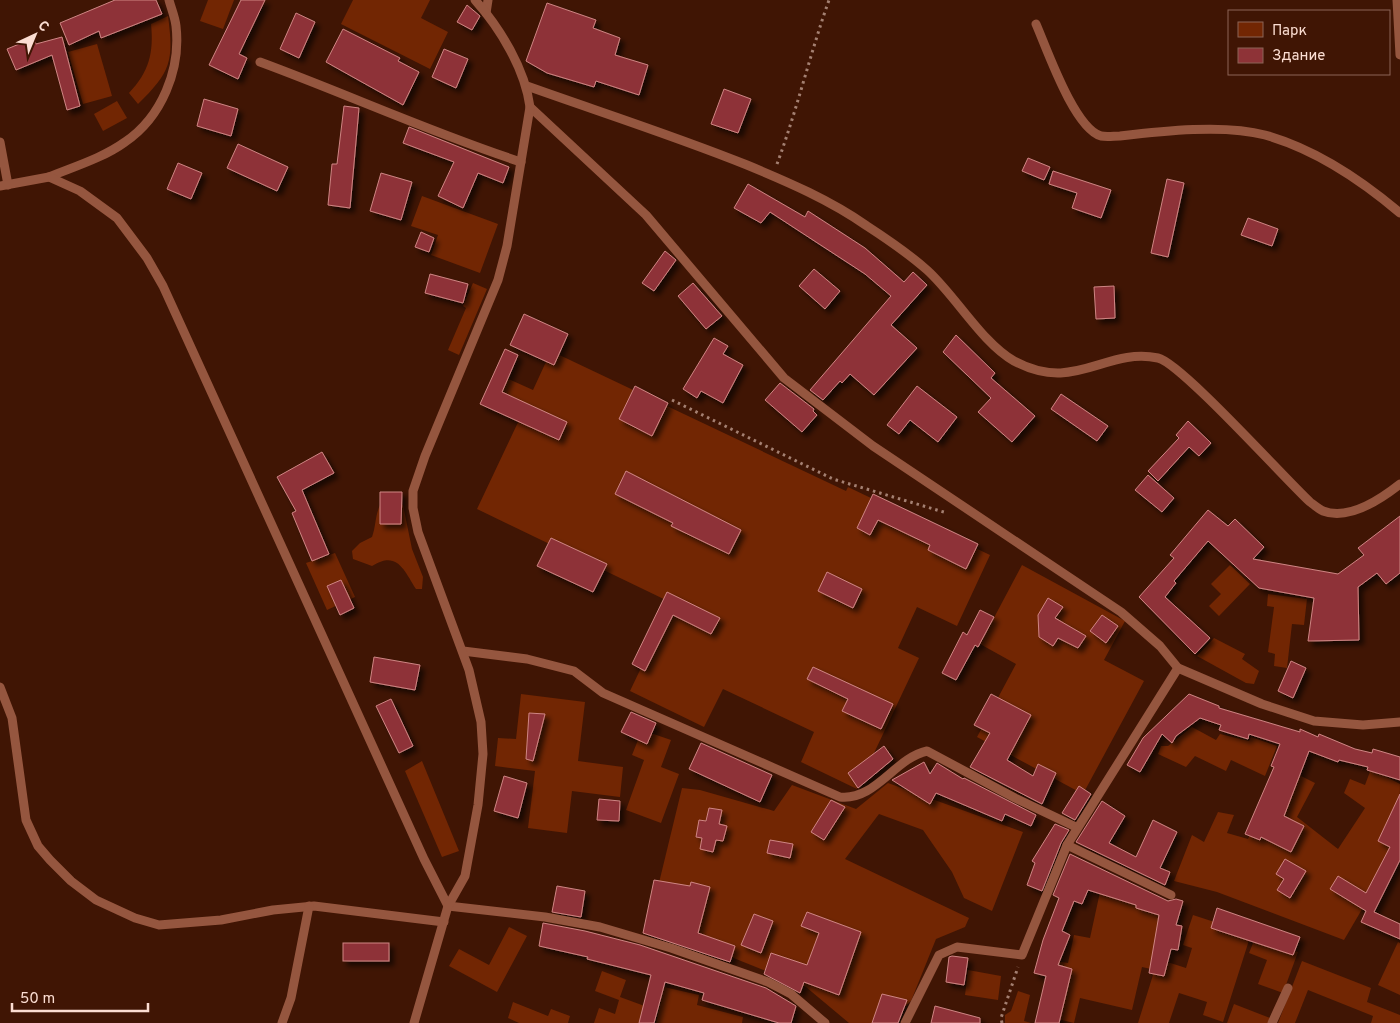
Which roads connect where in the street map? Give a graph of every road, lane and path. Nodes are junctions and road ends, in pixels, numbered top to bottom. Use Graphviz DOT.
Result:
graph roads {
  1 [pos="169,0"];
  2 [pos="475,0"];
  3 [pos="488,0"];
  4 [pos="829,0"];
  5 [pos="1397,0"];
  6 [pos="486,13"];
  7 [pos="1036,24"];
  8 [pos="1400,55"];
  9 [pos="260,62"];
  10 [pos="527,86"];
  11 [pos="530,107"];
  12 [pos="0,142"];
  13 [pos="520,162"];
  14 [pos="773,176"];
  15 [pos="48,177"];
  16 [pos="4,185"];
  17 [pos="1400,212"];
  18 [pos="672,400"];
  19 [pos="1400,484"];
  20 [pos="949,514"];
  21 [pos="463,651"];
  22 [pos="1178,668"];
  23 [pos="0,686"];
  24 [pos="1400,722"];
  25 [pos="1076,827"];
  26 [pos="1066,845"];
  27 [pos="1171,895"];
  28 [pos="309,906"];
  29 [pos="448,906"];
  30 [pos="444,922"];
  31 [pos="1022,955"];
  32 [pos="1288,988"];
  33 [pos="282,1023"];
  34 [pos="414,1023"];
  35 [pos="825,1023"];
  36 [pos="905,1023"];
  37 [pos="1002,1023"];
  38 [pos="1272,1023"];
  1 -- 15 [label="lane"];
  2 -- 6 [label="lane"];
  3 -- 6 [label="lane"];
  4 -- 14 [label="path"];
  5 -- 8 [label="lane"];
  6 -- 10 [label="lane"];
  7 -- 17 [label="lane"];
  9 -- 13 [label="lane"];
  10 -- 11 [label="lane"];
  10 -- 14 [label="lane"];
  11 -- 13 [label="lane"];
  11 -- 22 [label="lane"];
  12 -- 16 [label="lane"];
  13 -- 21 [label="lane"];
  14 -- 19 [label="lane"];
  15 -- 16 [label="lane"];
  15 -- 29 [label="lane"];
  18 -- 20 [label="path"];
  21 -- 25 [label="lane"];
  21 -- 29 [label="lane"];
  22 -- 24 [label="lane"];
  22 -- 25 [label="lane"];
  23 -- 28 [label="lane"];
  25 -- 26 [label="lane"];
  26 -- 27 [label="lane"];
  26 -- 31 [label="lane"];
  28 -- 30 [label="lane"];
  28 -- 33 [label="lane"];
  29 -- 30 [label="lane"];
  29 -- 35 [label="lane"];
  30 -- 34 [label="lane"];
  31 -- 36 [label="lane"];
  31 -- 37 [label="path"];
  32 -- 38 [label="lane"];
}
